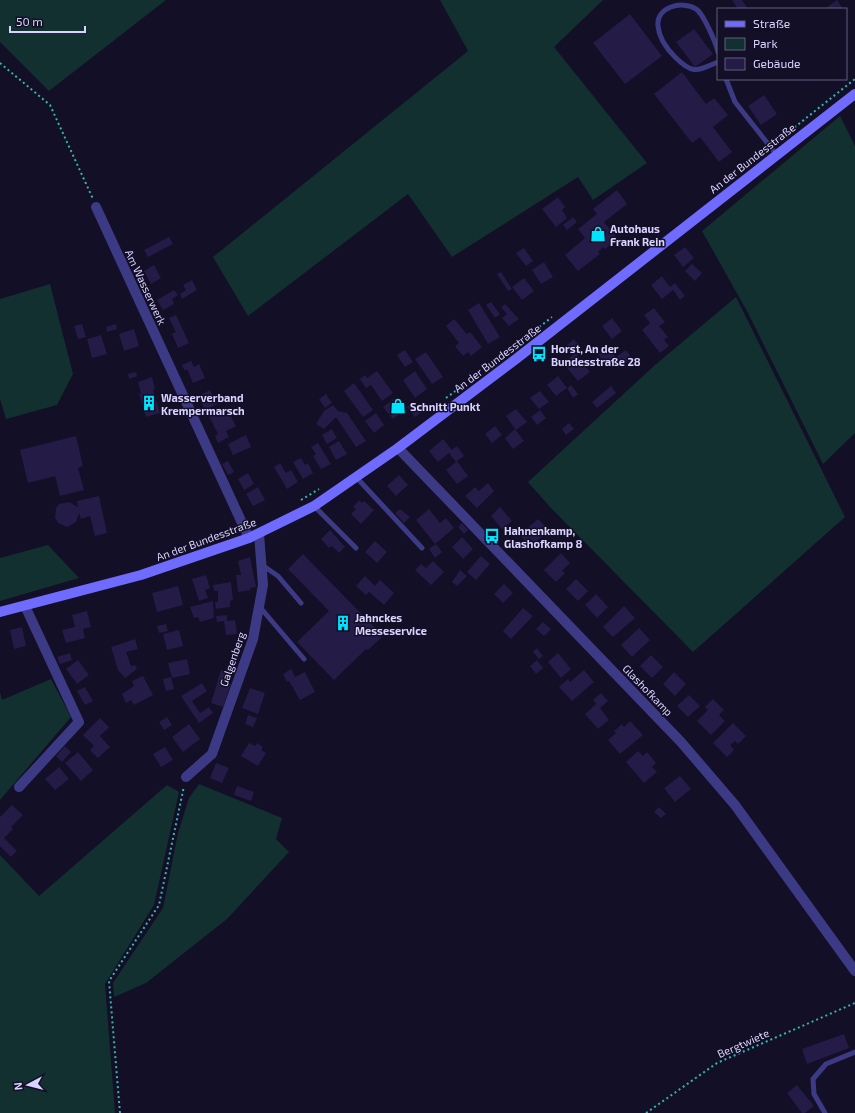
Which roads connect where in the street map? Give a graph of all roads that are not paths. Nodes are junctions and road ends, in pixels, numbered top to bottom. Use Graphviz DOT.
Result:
graph roads {
  1 [pos="717,48"];
  2 [pos="717,62"];
  3 [pos="726,80"];
  4 [pos="855,94"];
  5 [pos="773,150"];
  6 [pos="96,207"];
  7 [pos="398,448"];
  8 [pos="356,477"];
  9 [pos="314,506"];
  10 [pos="259,534"];
  11 [pos="249,538"];
  12 [pos="356,548"];
  13 [pos="422,548"];
  14 [pos="262,565"];
  15 [pos="301,603"];
  16 [pos="25,606"];
  17 [pos="259,606"];
  18 [pos="0,612"];
  19 [pos="304,659"];
  20 [pos="186,777"];
  21 [pos="19,787"];
  22 [pos="855,971"];
  23 [pos="855,1052"];
  24 [pos="825,1113"];
  1 -- 2 [label="lane"];
  3 -- 5 [label="lane"];
  4 -- 5 [label="main road, An der Bundesstraße"];
  5 -- 7 [label="main road, An der Bundesstraße"];
  6 -- 11 [label="street, Am Wasserwerk"];
  7 -- 8 [label="main road, An der Bundesstraße"];
  7 -- 22 [label="street, Glashofkamp"];
  8 -- 9 [label="main road, An der Bundesstraße"];
  8 -- 13 [label="lane"];
  9 -- 10 [label="main road, An der Bundesstraße"];
  9 -- 12 [label="lane"];
  10 -- 11 [label="main road, An der Bundesstraße"];
  10 -- 14 [label="street, Galgenberg"];
  11 -- 16 [label="main road, An der Bundesstraße"];
  14 -- 15 [label="lane"];
  14 -- 17 [label="street, Galgenberg"];
  16 -- 18 [label="main road, An der Bundesstraße"];
  16 -- 21 [label="street"];
  17 -- 19 [label="lane"];
  17 -- 20 [label="street, Galgenberg"];
  23 -- 24 [label="lane"];
}
